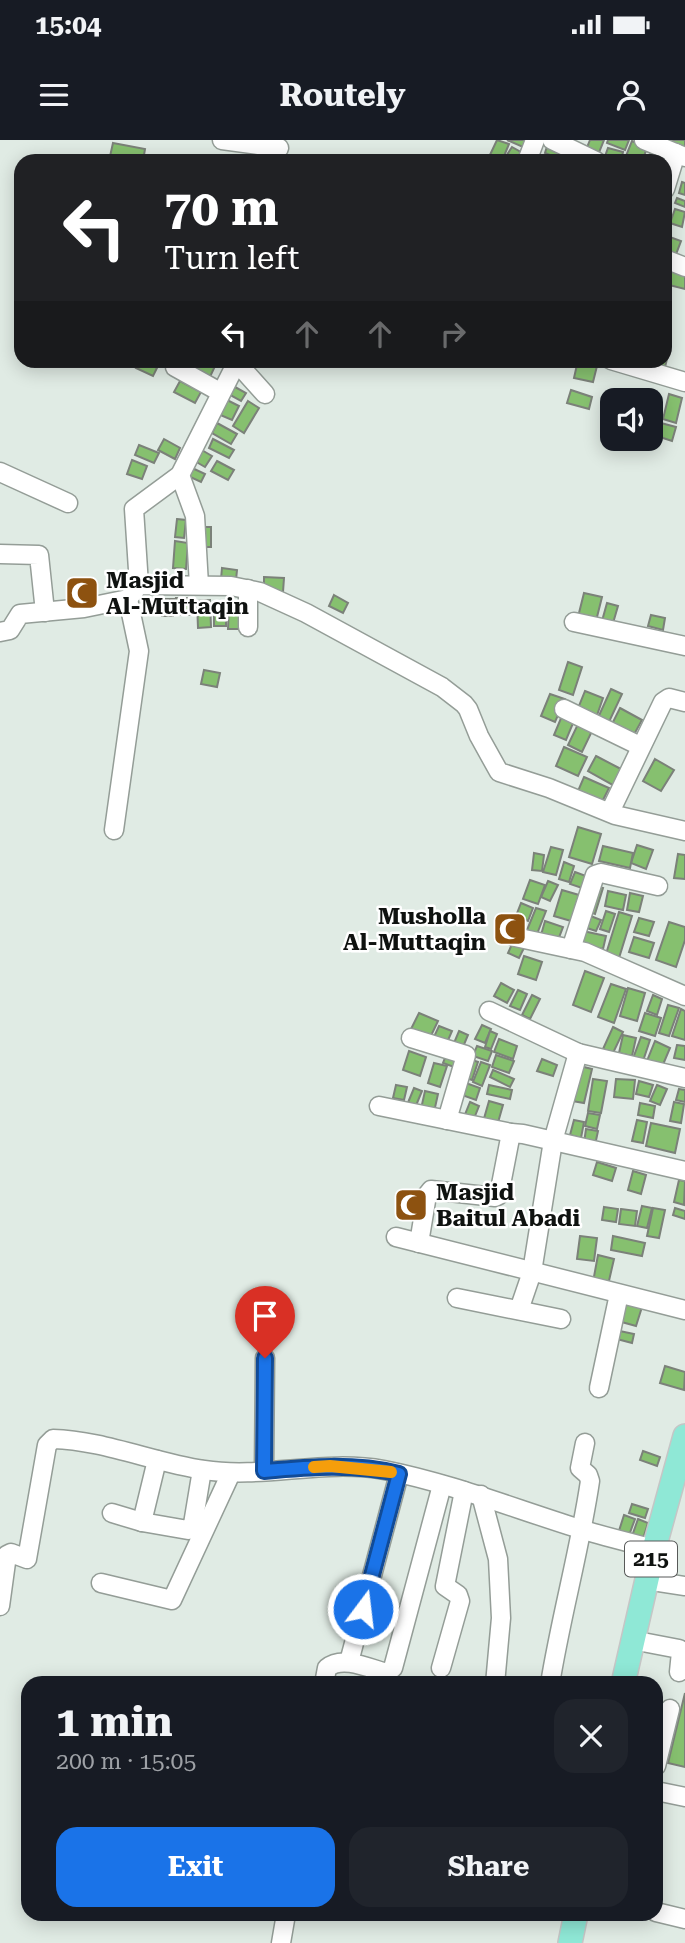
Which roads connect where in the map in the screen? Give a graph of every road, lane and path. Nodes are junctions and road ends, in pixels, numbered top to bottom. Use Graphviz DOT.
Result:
graph roads {
  1 [pos="222,140"];
  2 [pos="552,140"];
  3 [pos="652,142"];
  4 [pos="278,150"];
  5 [pos="581,154"];
  6 [pos="681,155"];
  7 [pos="672,174"];
  8 [pos="178,368"];
  9 [pos="234,368"];
  10 [pos="243,368"];
  11 [pos="638,368"];
  12 [pos="685,382"];
  13 [pos="220,392"];
  14 [pos="265,394"];
  15 [pos="0,472"];
  16 [pos="180,475"];
  17 [pos="68,503"];
  18 [pos="0,554"];
  19 [pos="199,585"];
  20 [pos="248,589"];
  21 [pos="133,592"];
  22 [pos="45,612"];
  23 [pos="574,622"];
  24 [pos="248,626"];
  25 [pos="0,632"];
  26 [pos="685,646"];
  27 [pos="685,702"];
  28 [pos="564,709"];
  29 [pos="640,746"];
  30 [pos="610,812"];
  31 [pos="684,826"];
  32 [pos="114,830"];
  33 [pos="658,886"];
  34 [pos="515,937"];
  35 [pos="571,949"];
  36 [pos="685,996"];
  37 [pos="489,1011"];
  38 [pos="411,1038"];
  39 [pos="579,1054"];
  40 [pos="685,1078"];
  41 [pos="379,1106"];
  42 [pos="447,1120"];
  43 [pos="510,1133"];
  44 [pos="553,1141"];
  45 [pos="685,1171"];
  46 [pos="396,1237"];
  47 [pos="419,1243"];
  48 [pos="532,1272"];
  49 [pos="619,1294"];
  50 [pos="457,1298"];
  51 [pos="519,1310"];
  52 [pos="685,1310"];
  53 [pos="561,1319"];
  54 [pos="265,1358"];
  55 [pos="598,1388"];
  56 [pos="685,1436"];
  57 [pos="585,1443"];
  58 [pos="157,1460"];
  59 [pos="202,1470"];
  60 [pos="264,1471"];
  61 [pos="231,1473"];
  62 [pos="399,1474"];
  63 [pos="442,1485"];
  64 [pos="472,1493"];
  65 [pos="112,1513"];
  66 [pos="142,1522"];
  67 [pos="583,1530"];
  68 [pos="654,1549"];
  69 [pos="646,1580"];
  70 [pos="683,1580"];
  71 [pos="101,1583"];
  72 [pos="0,1606"];
  73 [pos="632,1640"];
  74 [pos="349,1662"];
  75 [pos="441,1668"];
  76 [pos="679,1672"];
  77 [pos="326,1676"];
  78 [pos="496,1676"];
  79 [pos="551,1676"];
  80 [pos="625,1676"];
  81 [pos="670,1709"];
  82 [pos="663,1738"];
  83 [pos="663,1792"];
  84 [pos="685,1797"];
  85 [pos="663,1914"];
  86 [pos="685,1919"];
  87 [pos="284,1921"];
  88 [pos="575,1921"];
  89 [pos="281,1943"];
  90 [pos="570,1943"];
  1 -- 4 [label="street"];
  2 -- 5 [label="street"];
  3 -- 6 [label="street"];
  6 -- 7 [label="street"];
  8 -- 13 [label="street"];
  9 -- 13 [label="street"];
  10 -- 14 [label="street"];
  11 -- 12 [label="street"];
  13 -- 16 [label="street"];
  15 -- 17 [label="street"];
  16 -- 19 [label="street"];
  16 -- 21 [label="street"];
  18 -- 22 [label="street"];
  19 -- 20 [label="street"];
  19 -- 21 [label="street"];
  20 -- 24 [label="street"];
  20 -- 30 [label="street"];
  21 -- 22 [label="street"];
  21 -- 32 [label="street"];
  22 -- 25 [label="street"];
  23 -- 26 [label="street"];
  27 -- 29 [label="street"];
  28 -- 29 [label="street"];
  29 -- 30 [label="street"];
  30 -- 31 [label="street"];
  33 -- 35 [label="street"];
  34 -- 35 [label="street"];
  35 -- 36 [label="street"];
  37 -- 39 [label="street"];
  38 -- 42 [label="street"];
  39 -- 40 [label="street"];
  39 -- 44 [label="street"];
  41 -- 42 [label="street"];
  42 -- 43 [label="street"];
  43 -- 44 [label="street"];
  43 -- 47 [label="street"];
  44 -- 45 [label="street"];
  44 -- 48 [label="street"];
  46 -- 47 [label="street"];
  47 -- 48 [label="street"];
  48 -- 49 [label="street"];
  48 -- 51 [label="street"];
  49 -- 52 [label="street"];
  49 -- 55 [label="street"];
  50 -- 51 [label="street"];
  51 -- 53 [label="street"];
  54 -- 60 [label="street"];
  56 -- 68 [label="main road, 215"];
  57 -- 67 [label="street"];
  58 -- 59 [label="street"];
  58 -- 66 [label="street"];
  58 -- 72 [label="street"];
  59 -- 61 [label="street"];
  59 -- 66 [label="street"];
  60 -- 61 [label="street"];
  60 -- 62 [label="street"];
  61 -- 71 [label="street"];
  62 -- 63 [label="street"];
  62 -- 74 [label="street"];
  63 -- 64 [label="street"];
  63 -- 74 [label="street"];
  64 -- 67 [label="street"];
  64 -- 75 [label="street"];
  64 -- 78 [label="street"];
  65 -- 66 [label="street"];
  67 -- 68 [label="street"];
  67 -- 79 [label="street"];
  68 -- 69 [label="main road, 215"];
  69 -- 70 [label="street"];
  69 -- 73 [label="main road, 215"];
  73 -- 76 [label="street"];
  73 -- 80 [label="main road, 215"];
  74 -- 77 [label="street"];
  81 -- 82 [label="street"];
  83 -- 84 [label="street"];
  85 -- 86 [label="street"];
  87 -- 89 [label="street"];
  88 -- 90 [label="main road"];
}
